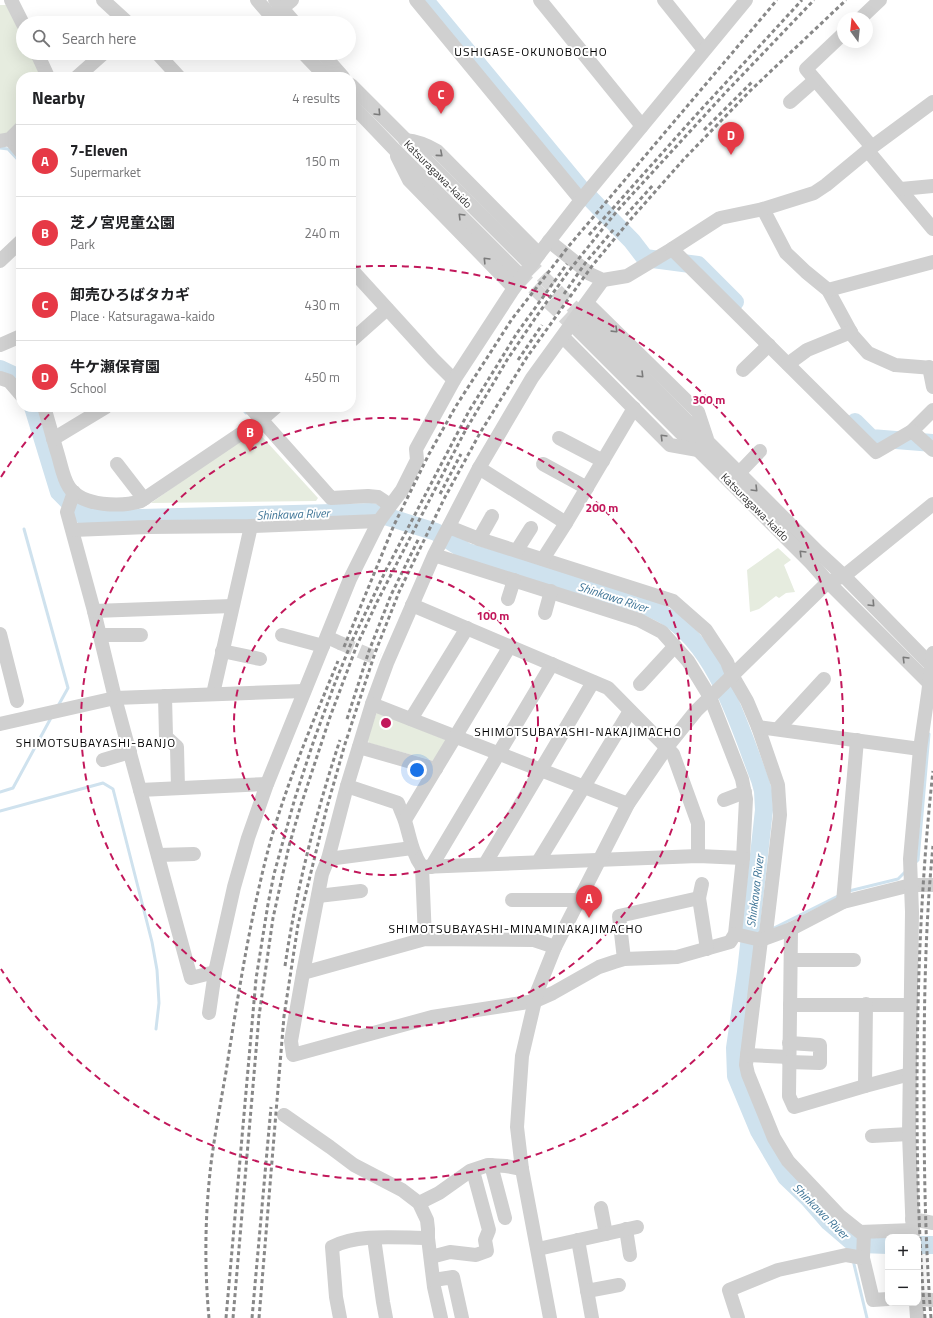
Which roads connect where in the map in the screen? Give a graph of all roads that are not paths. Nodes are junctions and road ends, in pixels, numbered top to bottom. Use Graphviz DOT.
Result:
graph roads {
  1 [pos="11,0"];
  2 [pos="103,0"];
  3 [pos="257,0"];
  4 [pos="416,0"];
  5 [pos="540,0"];
  6 [pos="664,0"];
  7 [pos="746,0"];
  8 [pos="880,0"];
  9 [pos="279,10"];
  10 [pos="867,12"];
  11 [pos="19,16"];
  12 [pos="120,16"];
  13 [pos="837,40"];
  14 [pos="704,50"];
  15 [pos="40,60"];
  16 [pos="96,60"];
  17 [pos="163,60"];
  18 [pos="310,60"];
  19 [pos="328,60"];
  20 [pos="46,72"];
  21 [pos="83,72"];
  22 [pos="174,72"];
  23 [pos="321,72"];
  24 [pos="339,72"];
  25 [pos="815,80"];
  26 [pos="356,92"];
  27 [pos="790,102"];
  28 [pos="933,102"];
  29 [pos="356,108"];
  30 [pos="642,126"];
  31 [pos="16,132"];
  32 [pos="5,140"];
  33 [pos="400,145"];
  34 [pos="16,148"];
  35 [pos="870,149"];
  36 [pos="933,186"];
  37 [pos="901,189"];
  38 [pos="584,197"];
  39 [pos="763,209"];
  40 [pos="933,229"];
  41 [pos="549,241"];
  42 [pos="16,245"];
  43 [pos="672,249"];
  44 [pos="539,254"];
  45 [pos="1,257"];
  46 [pos="527,261"];
  47 [pos="933,262"];
  48 [pos="518,273"];
  49 [pos="356,275"];
  50 [pos="603,280"];
  51 [pos="514,288"];
  52 [pos="828,290"];
  53 [pos="587,303"];
  54 [pos="387,309"];
  55 [pos="580,323"];
  56 [pos="851,332"];
  57 [pos="356,337"];
  58 [pos="563,337"];
  59 [pos="16,338"];
  60 [pos="0,345"];
  61 [pos="769,345"];
  62 [pos="788,364"];
  63 [pos="931,367"];
  64 [pos="743,370"];
  65 [pos="0,378"];
  66 [pos="454,380"];
  67 [pos="933,387"];
  68 [pos="16,389"];
  69 [pos="634,408"];
  70 [pos="933,410"];
  71 [pos="98,412"];
  72 [pos="254,412"];
  73 [pos="270,412"];
  74 [pos="46,415"];
  75 [pos="261,420"];
  76 [pos="912,431"];
  77 [pos="559,438"];
  78 [pos="53,439"];
  79 [pos="703,446"];
  80 [pos="933,450"];
  81 [pos="760,452"];
  82 [pos="603,461"];
  83 [pos="117,464"];
  84 [pos="543,464"];
  85 [pos="479,468"];
  86 [pos="739,473"];
  87 [pos="587,488"];
  88 [pos="74,492"];
  89 [pos="144,499"];
  90 [pos="933,504"];
  91 [pos="390,505"];
  92 [pos="492,516"];
  93 [pos="379,521"];
  94 [pos="566,523"];
  95 [pos="251,526"];
  96 [pos="450,527"];
  97 [pos="531,528"];
  98 [pos="73,530"];
  99 [pos="479,539"];
  100 [pos="517,550"];
  101 [pos="434,554"];
  102 [pos="543,559"];
  103 [pos="844,576"];
  104 [pos="514,580"];
  105 [pos="828,582"];
  106 [pos="551,591"];
  107 [pos="508,599"];
  108 [pos="412,604"];
  109 [pos="232,606"];
  110 [pos="94,611"];
  111 [pos="545,613"];
  112 [pos="467,628"];
  113 [pos="0,634"];
  114 [pos="141,635"];
  115 [pos="282,635"];
  116 [pos="100,636"];
  117 [pos="325,642"];
  118 [pos="340,642"];
  119 [pos="510,646"];
  120 [pos="675,646"];
  121 [pos="222,650"];
  122 [pos="260,659"];
  123 [pos="932,661"];
  124 [pos="552,664"];
  125 [pos="730,677"];
  126 [pos="824,679"];
  127 [pos="593,682"];
  128 [pos="640,684"];
  129 [pos="931,685"];
  130 [pos="304,691"];
  131 [pos="213,694"];
  132 [pos="713,694"];
  133 [pos="165,696"];
  134 [pos="115,698"];
  135 [pos="17,701"];
  136 [pos="372,704"];
  137 [pos="630,711"];
  138 [pos="410,719"];
  139 [pos="0,724"];
  140 [pos="758,727"];
  141 [pos="778,729"];
  142 [pos="455,736"];
  143 [pos="857,740"];
  144 [pos="359,747"];
  145 [pos="667,747"];
  146 [pos="920,749"];
  147 [pos="130,752"];
  148 [pos="498,753"];
  149 [pos="103,760"];
  150 [pos="436,769"];
  151 [pos="541,770"];
  152 [pos="267,784"];
  153 [pos="347,786"];
  154 [pos="584,786"];
  155 [pos="178,788"];
  156 [pos="140,790"];
  157 [pos="745,792"];
  158 [pos="724,800"];
  159 [pos="628,804"];
  160 [pos="405,820"];
  161 [pos="412,848"];
  162 [pos="194,854"];
  163 [pos="158,855"];
  164 [pos="698,856"];
  165 [pos="743,858"];
  166 [pos="328,859"];
  167 [pos="598,860"];
  168 [pos="538,862"];
  169 [pos="485,864"];
  170 [pos="426,867"];
  171 [pos="911,873"];
  172 [pos="702,884"];
  173 [pos="933,885"];
  174 [pos="361,891"];
  175 [pos="318,896"];
  176 [pos="843,896"];
  177 [pos="699,898"];
  178 [pos="512,900"];
  179 [pos="579,900"];
  180 [pos="791,928"];
  181 [pos="738,934"];
  182 [pos="762,934"];
  183 [pos="425,939"];
  184 [pos="555,947"];
  185 [pos="707,949"];
  186 [pos="624,959"];
  187 [pos="791,960"];
  188 [pos="854,960"];
  189 [pos="216,972"];
  190 [pos="303,973"];
  191 [pos="535,1001"];
  192 [pos="790,1004"];
  193 [pos="866,1004"];
  194 [pos="911,1005"];
  195 [pos="209,1013"];
  196 [pos="789,1054"];
  197 [pos="747,1055"];
  198 [pos="910,1074"];
  199 [pos="865,1086"];
  200 [pos="284,1115"];
  201 [pos="909,1134"];
  202 [pos="872,1136"];
  203 [pos="491,1165"];
  204 [pos="522,1169"];
  205 [pos="473,1170"];
  206 [pos="419,1203"];
  207 [pos="600,1208"];
  208 [pos="505,1218"];
  209 [pos="933,1224"];
  210 [pos="913,1229"];
  211 [pos="606,1234"];
  212 [pos="864,1234"];
  213 [pos="374,1238"];
  214 [pos="428,1238"];
  215 [pos="578,1240"];
  216 [pos="538,1249"];
  217 [pos="630,1255"];
  218 [pos="431,1256"];
  219 [pos="864,1257"];
  220 [pos="434,1280"];
  221 [pos="619,1285"];
  222 [pos="587,1291"];
  223 [pos="921,1299"];
  224 [pos="885,1300"];
  225 [pos="933,1300"];
  226 [pos="916,1306"];
  227 [pos="340,1318"];
  228 [pos="386,1318"];
  229 [pos="441,1318"];
  230 [pos="462,1318"];
  231 [pos="550,1318"];
  232 [pos="592,1318"];
  233 [pos="738,1318"];
  234 [pos="918,1318"];
  1 -- 11 [label="street"];
  2 -- 12 [label="street"];
  3 -- 9 [label="street"];
  4 -- 38 [label="street"];
  5 -- 30 [label="street"];
  6 -- 14 [label="street"];
  7 -- 14 [label="street"];
  8 -- 10 [label="street"];
  13 -- 25 [label="street"];
  14 -- 30 [label="street"];
  15 -- 20 [label="street"];
  16 -- 21 [label="street"];
  17 -- 22 [label="street"];
  18 -- 23 [label="street"];
  19 -- 24 [label="street, Katsuragawa-kaido"];
  25 -- 27 [label="street"];
  25 -- 35 [label="street"];
  26 -- 33 [label="street, Katsuragawa-kaido, one-way"];
  28 -- 35 [label="street"];
  29 -- 33 [label="street, Katsuragawa-kaido"];
  30 -- 38 [label="street"];
  31 -- 32 [label="street"];
  32 -- 34 [label="street"];
  33 -- 44 [label="street, one-way"];
  33 -- 46 [label="street, Katsuragawa-kaido"];
  48 -- 33 [label="street, Katsuragawa-kaido, one-way"];
  51 -- 33 [label="street, one-way"];
  35 -- 37 [label="street"];
  35 -- 39 [label="street"];
  36 -- 37 [label="street"];
  37 -- 40 [label="street"];
  38 -- 41 [label="street"];
  39 -- 43 [label="street"];
  39 -- 52 [label="street"];
  41 -- 44 [label="street"];
  41 -- 50 [label="street"];
  42 -- 45 [label="street"];
  43 -- 50 [label="street"];
  43 -- 61 [label="street"];
  44 -- 51 [label="street"];
  47 -- 52 [label="street"];
  49 -- 54 [label="street"];
  50 -- 53 [label="street"];
  51 -- 66 [label="street"];
  52 -- 56 [label="street"];
  53 -- 58 [label="street"];
  53 -- 79 [label="street, one-way"];
  54 -- 57 [label="street"];
  54 -- 66 [label="street"];
  55 -- 79 [label="street, Katsuragawa-kaido"];
  56 -- 62 [label="street"];
  56 -- 63 [label="street"];
  58 -- 69 [label="street"];
  58 -- 85 [label="street"];
  59 -- 60 [label="street"];
  61 -- 62 [label="street"];
  61 -- 64 [label="street"];
  62 -- 76 [label="street"];
  63 -- 67 [label="street"];
  65 -- 68 [label="street"];
  66 -- 91 [label="street"];
  79 -- 69 [label="street, one-way"];
  69 -- 82 [label="street"];
  70 -- 76 [label="street"];
  71 -- 78 [label="street"];
  72 -- 75 [label="street"];
  73 -- 75 [label="street"];
  74 -- 78 [label="street"];
  75 -- 89 [label="street"];
  75 -- 91 [label="street"];
  76 -- 80 [label="street"];
  77 -- 82 [label="street"];
  78 -- 88 [label="street"];
  79 -- 86 [label="street, Katsuragawa-kaido"];
  105 -- 79 [label="street, Katsuragawa-kaido, one-way"];
  81 -- 86 [label="street"];
  82 -- 87 [label="street"];
  83 -- 89 [label="street"];
  84 -- 87 [label="street"];
  85 -- 94 [label="street"];
  85 -- 96 [label="street"];
  86 -- 103 [label="street, Katsuragawa-kaido, one-way"];
  87 -- 94 [label="street"];
  88 -- 89 [label="street"];
  88 -- 98 [label="street"];
  90 -- 103 [label="street"];
  91 -- 93 [label="street"];
  92 -- 99 [label="street"];
  93 -- 95 [label="street"];
  93 -- 117 [label="street"];
  94 -- 102 [label="street"];
  95 -- 98 [label="street"];
  95 -- 109 [label="street"];
  96 -- 99 [label="street"];
  96 -- 101 [label="street"];
  97 -- 100 [label="street"];
  98 -- 110 [label="street"];
  99 -- 100 [label="street"];
  100 -- 102 [label="street"];
  101 -- 104 [label="street"];
  101 -- 108 [label="street"];
  102 -- 125 [label="street"];
  103 -- 105 [label="street"];
  103 -- 123 [label="street, Katsuragawa-kaido, one-way"];
  104 -- 106 [label="street"];
  104 -- 107 [label="street"];
  105 -- 125 [label="street"];
  129 -- 105 [label="street, Katsuragawa-kaido, one-way"];
  106 -- 111 [label="street"];
  106 -- 120 [label="street"];
  108 -- 112 [label="street"];
  108 -- 136 [label="street"];
  109 -- 110 [label="street"];
  109 -- 121 [label="street"];
  110 -- 116 [label="street"];
  112 -- 119 [label="street"];
  112 -- 138 [label="street"];
  113 -- 135 [label="street"];
  114 -- 116 [label="street"];
  115 -- 117 [label="street"];
  116 -- 134 [label="street"];
  117 -- 118 [label="street"];
  117 -- 130 [label="street"];
  119 -- 124 [label="street"];
  119 -- 142 [label="street"];
  120 -- 128 [label="street"];
  120 -- 132 [label="street"];
  121 -- 122 [label="street"];
  121 -- 131 [label="street"];
  123 -- 129 [label="street"];
  124 -- 127 [label="street"];
  124 -- 148 [label="street"];
  125 -- 132 [label="street"];
  125 -- 140 [label="street"];
  126 -- 141 [label="street"];
  127 -- 137 [label="street"];
  127 -- 151 [label="street"];
  129 -- 146 [label="street"];
  130 -- 131 [label="street"];
  130 -- 152 [label="street"];
  131 -- 133 [label="street"];
  132 -- 145 [label="street"];
  132 -- 157 [label="street"];
  133 -- 134 [label="street"];
  133 -- 155 [label="street"];
  134 -- 139 [label="street"];
  134 -- 147 [label="street"];
  136 -- 138 [label="street"];
  136 -- 144 [label="street"];
  137 -- 145 [label="street"];
  137 -- 154 [label="street"];
  138 -- 142 [label="street"];
  140 -- 141 [label="street"];
  140 -- 182 [label="street"];
  141 -- 143 [label="street"];
  142 -- 148 [label="street"];
  142 -- 150 [label="street"];
  143 -- 146 [label="street"];
  143 -- 176 [label="street"];
  144 -- 150 [label="street"];
  144 -- 153 [label="street"];
  145 -- 159 [label="street"];
  145 -- 164 [label="street"];
  146 -- 171 [label="street"];
  147 -- 149 [label="street"];
  147 -- 156 [label="street"];
  148 -- 151 [label="street"];
  148 -- 170 [label="street"];
  150 -- 160 [label="street"];
  151 -- 154 [label="street"];
  151 -- 169 [label="street"];
  152 -- 155 [label="street"];
  152 -- 189 [label="street"];
  153 -- 160 [label="street"];
  153 -- 166 [label="street"];
  154 -- 159 [label="street"];
  154 -- 168 [label="street"];
  155 -- 156 [label="street"];
  156 -- 163 [label="street"];
  157 -- 158 [label="street"];
  157 -- 165 [label="street"];
  159 -- 167 [label="street"];
  160 -- 161 [label="street"];
  161 -- 166 [label="street"];
  161 -- 170 [label="street"];
  162 -- 163 [label="street"];
  163 -- 189 [label="street"];
  164 -- 165 [label="street"];
  164 -- 167 [label="street"];
  165 -- 181 [label="street"];
  166 -- 175 [label="street"];
  167 -- 168 [label="street"];
  167 -- 179 [label="street"];
  168 -- 169 [label="street"];
  169 -- 170 [label="street"];
  170 -- 183 [label="street"];
  171 -- 173 [label="street"];
  171 -- 176 [label="street"];
  171 -- 194 [label="street"];
  172 -- 177 [label="street"];
  174 -- 175 [label="street"];
  175 -- 190 [label="street"];
  176 -- 180 [label="street"];
  177 -- 185 [label="street"];
  177 -- 186 [label="street"];
  178 -- 179 [label="street"];
  179 -- 184 [label="street"];
  180 -- 182 [label="street"];
  180 -- 187 [label="street"];
  181 -- 182 [label="street"];
  181 -- 185 [label="street"];
  182 -- 197 [label="street"];
  183 -- 184 [label="street"];
  183 -- 190 [label="street"];
  184 -- 191 [label="street"];
  185 -- 186 [label="street"];
  186 -- 191 [label="street"];
  187 -- 188 [label="street"];
  187 -- 192 [label="street"];
  189 -- 195 [label="street"];
  190 -- 191 [label="street"];
  191 -- 204 [label="street"];
  192 -- 193 [label="street"];
  192 -- 196 [label="street"];
  193 -- 194 [label="street"];
  193 -- 199 [label="street"];
  194 -- 198 [label="street"];
  196 -- 197 [label="street"];
  196 -- 199 [label="street"];
  197 -- 212 [label="street"];
  198 -- 199 [label="street"];
  198 -- 201 [label="street"];
  200 -- 206 [label="street"];
  201 -- 202 [label="street"];
  201 -- 210 [label="street"];
  203 -- 204 [label="street"];
  203 -- 205 [label="street"];
  203 -- 208 [label="street"];
  204 -- 216 [label="street"];
  205 -- 206 [label="street"];
  205 -- 218 [label="street"];
  206 -- 214 [label="street"];
  207 -- 211 [label="street"];
  209 -- 210 [label="street"];
  210 -- 212 [label="street"];
  211 -- 215 [label="street"];
  211 -- 217 [label="street"];
  212 -- 219 [label="street"];
  213 -- 214 [label="street"];
  213 -- 227 [label="street"];
  213 -- 228 [label="street"];
  214 -- 218 [label="street"];
  215 -- 216 [label="street"];
  215 -- 222 [label="street"];
  216 -- 231 [label="street"];
  218 -- 220 [label="street"];
  219 -- 224 [label="street"];
  219 -- 233 [label="street"];
  220 -- 229 [label="street"];
  220 -- 230 [label="street"];
  221 -- 222 [label="street"];
  222 -- 232 [label="street"];
  223 -- 225 [label="street"];
  226 -- 234 [label="street"];
}
